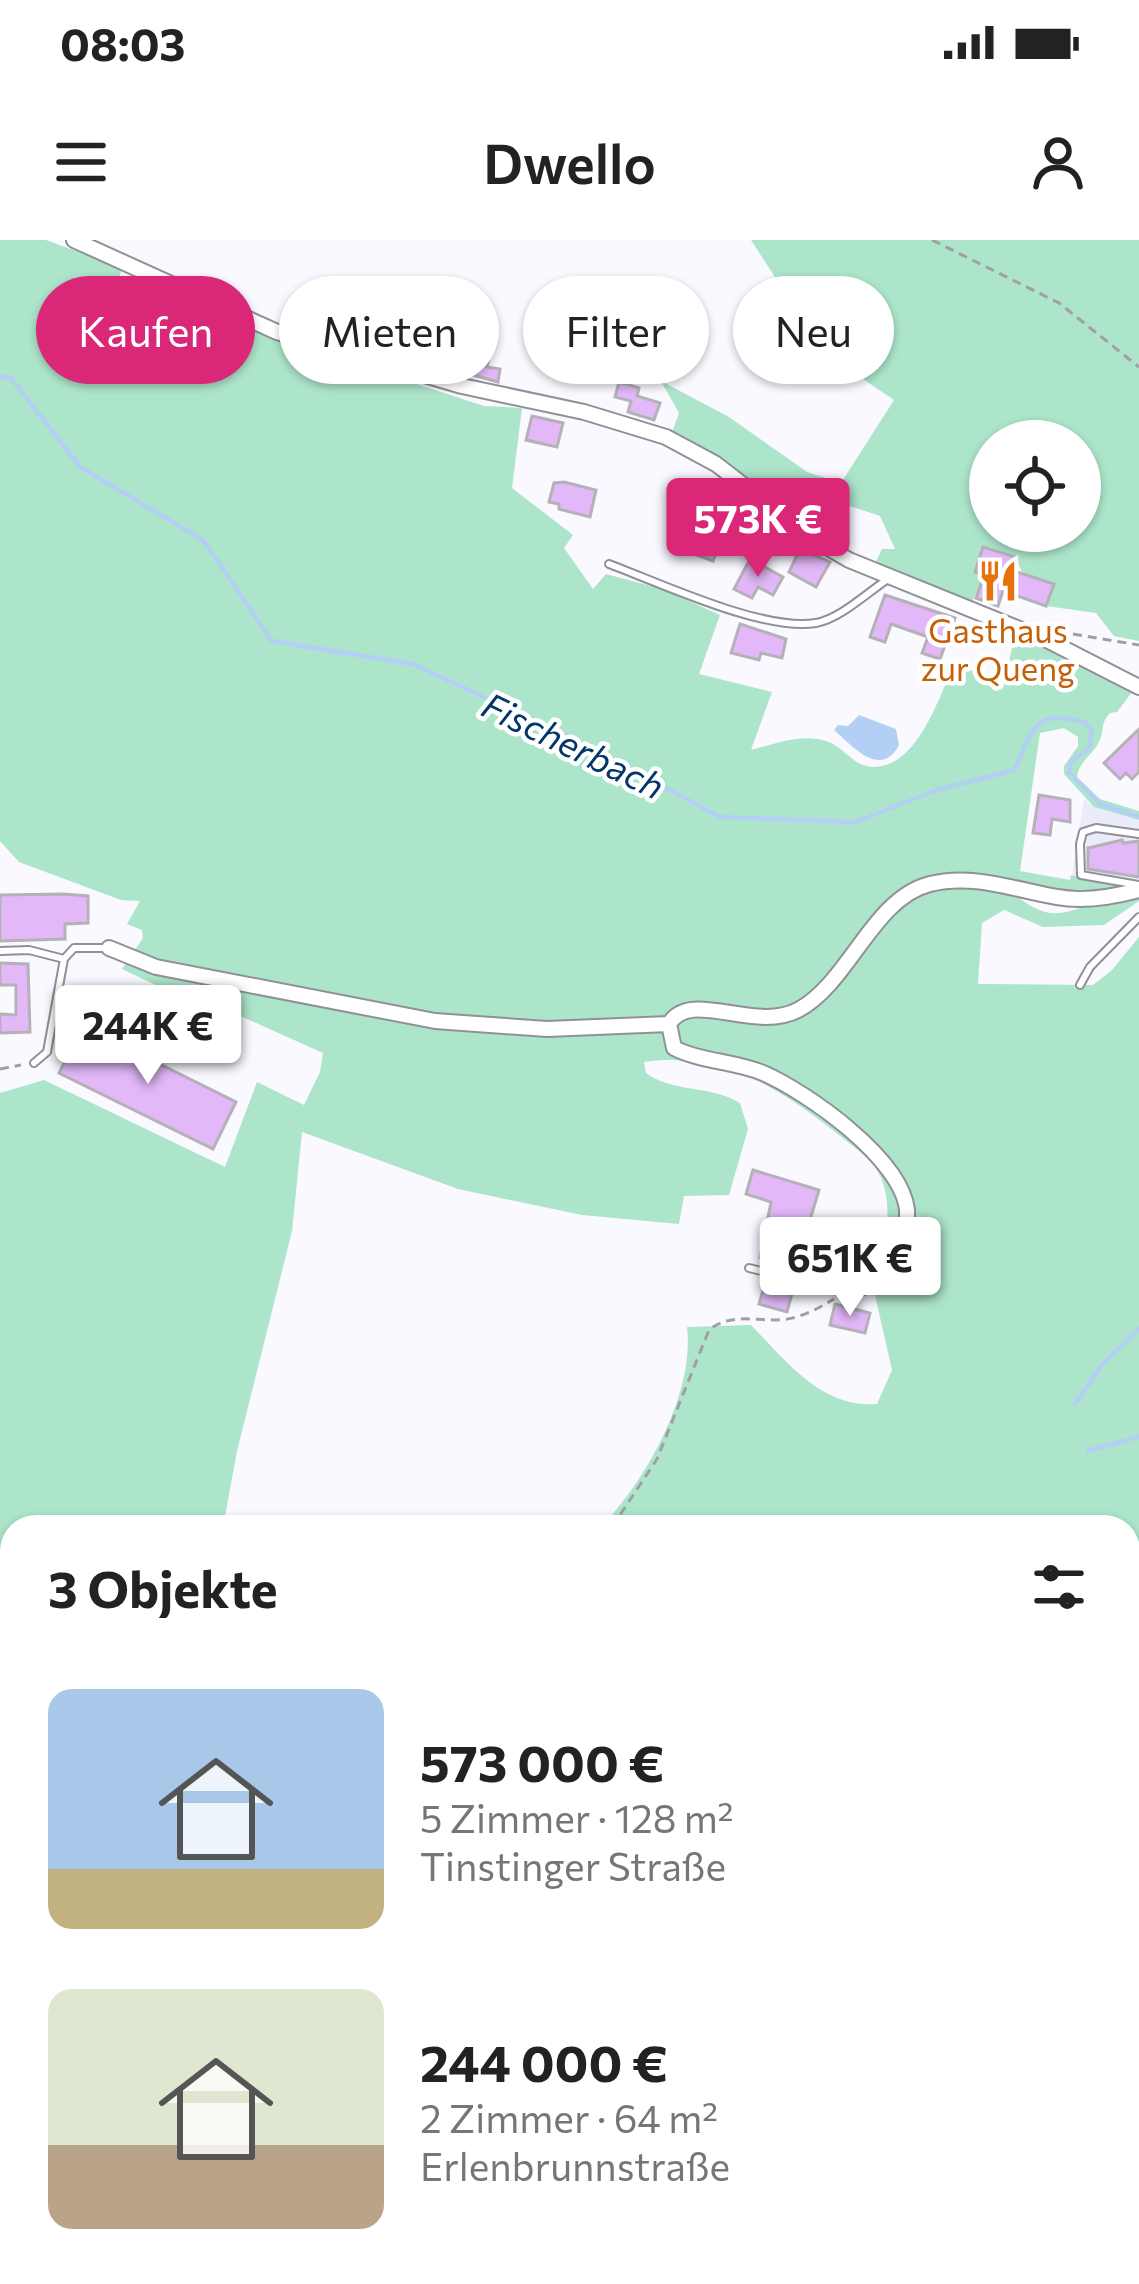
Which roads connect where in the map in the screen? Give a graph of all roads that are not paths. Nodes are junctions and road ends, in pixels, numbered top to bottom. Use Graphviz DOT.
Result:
graph roads {
  1 [pos="74,240"];
  2 [pos="609,564"];
  3 [pos="888,579"];
  4 [pos="1139,687"];
  5 [pos="1139,834"];
  6 [pos="1139,887"];
  7 [pos="1139,917"];
  8 [pos="109,948"];
  9 [pos="0,951"];
  10 [pos="64,959"];
  11 [pos="1080,985"];
  12 [pos="670,1024"];
  13 [pos="34,1063"];
  14 [pos="749,1268"];
  15 [pos="845,1291"];
  1 -- 3 [label="street"];
  2 -- 3 [label="lane"];
  3 -- 4 [label="street"];
  5 -- 6 [label="lane"];
  6 -- 12 [label="street"];
  7 -- 11 [label="lane"];
  8 -- 10 [label="lane"];
  8 -- 12 [label="street"];
  9 -- 10 [label="lane"];
  10 -- 13 [label="lane"];
  12 -- 15 [label="street"];
  14 -- 15 [label="lane"];
}
